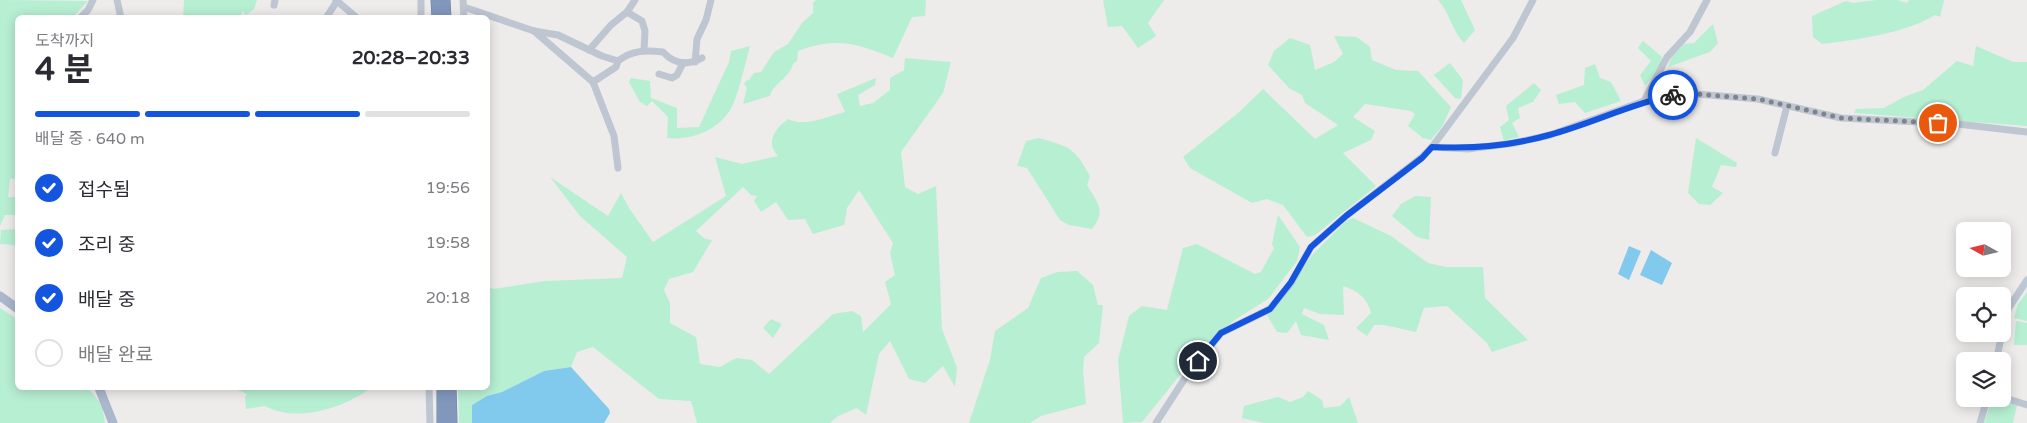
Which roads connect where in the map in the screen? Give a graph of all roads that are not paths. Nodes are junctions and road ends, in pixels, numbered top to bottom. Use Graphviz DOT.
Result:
graph roads {
  1 [pos="93,0"];
  2 [pos="117,0"];
  3 [pos="337,0"];
  4 [pos="421,0"];
  5 [pos="436,0"];
  6 [pos="445,0"];
  7 [pos="635,0"];
  8 [pos="711,0"];
  9 [pos="1533,0"];
  10 [pos="1707,0"];
  11 [pos="464,4"];
  12 [pos="627,12"];
  13 [pos="83,15"];
  14 [pos="120,15"];
  15 [pos="328,15"];
  16 [pos="354,15"];
  17 [pos="421,15"];
  18 [pos="437,15"];
  19 [pos="446,15"];
  20 [pos="534,31"];
  21 [pos="589,50"];
  22 [pos="644,50"];
  23 [pos="618,61"];
  24 [pos="682,63"];
  25 [pos="659,74"];
  26 [pos="593,82"];
  27 [pos="1644,101"];
  28 [pos="1787,106"];
  29 [pos="2027,132"];
  30 [pos="1432,147"];
  31 [pos="1775,153"];
  32 [pos="618,168"];
  33 [pos="2027,280"];
  34 [pos="0,296"];
  35 [pos="2011,304"];
  36 [pos="15,307"];
  37 [pos="101,390"];
  38 [pos="429,390"];
  39 [pos="442,390"];
  40 [pos="451,390"];
  41 [pos="2011,400"];
  42 [pos="2027,405"];
  43 [pos="1985,407"];
  44 [pos="113,423"];
  45 [pos="430,423"];
  46 [pos="442,423"];
  47 [pos="452,423"];
  48 [pos="1156,423"];
  49 [pos="1980,423"];
  1 -- 13 [label="street"];
  2 -- 14 [label="street"];
  3 -- 15 [label="street"];
  3 -- 16 [label="street"];
  4 -- 17 [label="street"];
  5 -- 18 [label="highway"];
  6 -- 19 [label="highway"];
  7 -- 12 [label="street"];
  8 -- 24 [label="street"];
  9 -- 30 [label="street"];
  10 -- 27 [label="street"];
  11 -- 20 [label="street"];
  12 -- 21 [label="street"];
  12 -- 22 [label="street"];
  20 -- 21 [label="street"];
  20 -- 26 [label="street"];
  21 -- 23 [label="street"];
  22 -- 23 [label="street"];
  22 -- 24 [label="street"];
  23 -- 26 [label="street"];
  24 -- 25 [label="street"];
  26 -- 32 [label="street"];
  27 -- 28 [label="street"];
  27 -- 30 [label="street"];
  28 -- 29 [label="street"];
  28 -- 31 [label="street"];
  30 -- 48 [label="street"];
  33 -- 35 [label="street"];
  34 -- 36 [label="main road"];
  37 -- 44 [label="main road"];
  38 -- 45 [label="street"];
  39 -- 46 [label="highway"];
  40 -- 47 [label="highway"];
  41 -- 42 [label="street"];
  43 -- 49 [label="street"];
}
